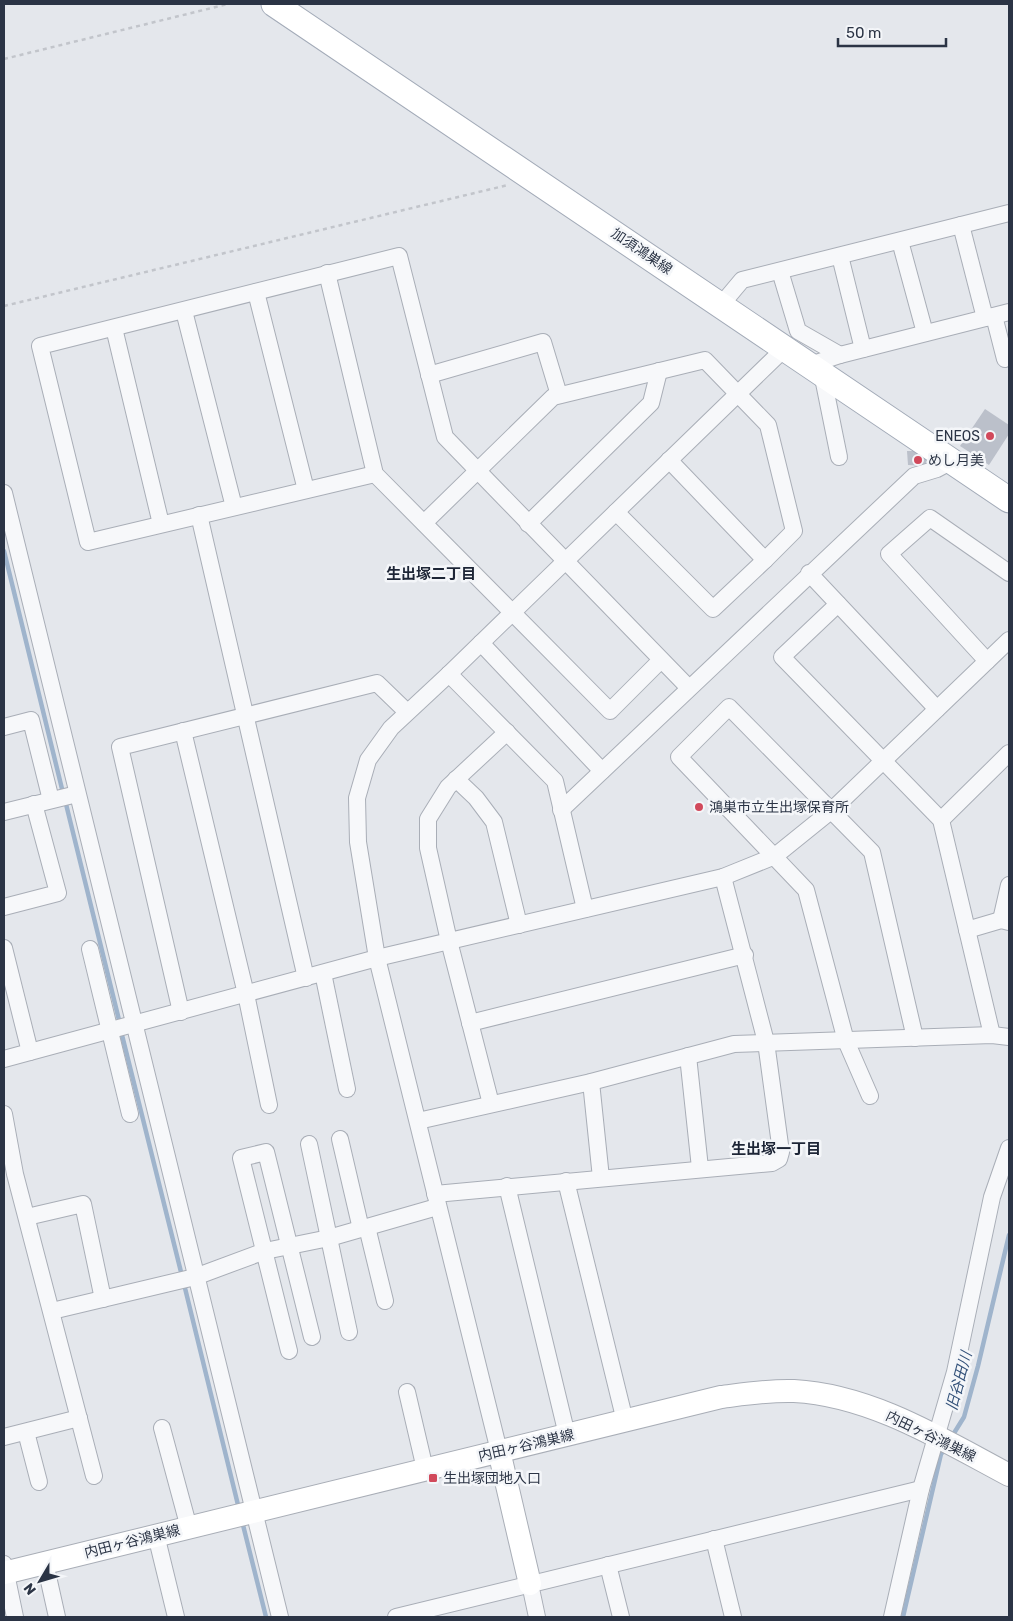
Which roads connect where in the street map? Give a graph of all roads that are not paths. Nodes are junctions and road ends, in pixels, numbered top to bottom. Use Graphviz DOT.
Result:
graph roads {
  1 [pos="274,4"];
  2 [pos="1009,213"];
  3 [pos="961,226"];
  4 [pos="900,241"];
  5 [pos="840,256"];
  6 [pos="780,271"];
  7 [pos="327,273"];
  8 [pos="256,292"];
  9 [pos="721,305"];
  10 [pos="184,311"];
  11 [pos="996,315"];
  12 [pos="114,328"];
  13 [pos="925,333"];
  14 [pos="785,348"];
  15 [pos="863,349"];
  16 [pos="840,355"];
  17 [pos="1005,359"];
  18 [pos="816,369"];
  19 [pos="659,371"];
  20 [pos="429,375"];
  21 [pos="738,392"];
  22 [pos="559,396"];
  23 [pos="839,457"];
  24 [pos="669,460"];
  25 [pos="952,461"];
  26 [pos="477,470"];
  27 [pos="375,474"];
  28 [pos="306,490"];
  29 [pos="4,493"];
  30 [pos="1009,500"];
  31 [pos="234,507"];
  32 [pos="616,512"];
  33 [pos="199,516"];
  34 [pos="424,523"];
  35 [pos="161,524"];
  36 [pos="528,524"];
  37 [pos="764,560"];
  38 [pos="564,562"];
  39 [pos="1009,572"];
  40 [pos="809,573"];
  41 [pos="838,604"];
  42 [pos="512,611"];
  43 [pos="1009,640"];
  44 [pos="481,643"];
  45 [pos="661,660"];
  46 [pos="988,661"];
  47 [pos="449,674"];
  48 [pos="689,688"];
  49 [pos="937,709"];
  50 [pos="407,712"];
  51 [pos="245,715"];
  52 [pos="4,727"];
  53 [pos="183,730"];
  54 [pos="507,732"];
  55 [pos="884,761"];
  56 [pos="1007,761"];
  57 [pos="602,771"];
  58 [pos="456,779"];
  59 [pos="77,794"];
  60 [pos="51,800"];
  61 [pos="34,804"];
  62 [pos="561,810"];
  63 [pos="832,810"];
  64 [pos="4,812"];
  65 [pos="941,820"];
  66 [pos="775,856"];
  67 [pos="723,877"];
  68 [pos="1009,885"];
  69 [pos="4,907"];
  70 [pos="585,909"];
  71 [pos="1005,921"];
  72 [pos="519,925"];
  73 [pos="967,930"];
  74 [pos="449,941"];
  75 [pos="4,948"];
  76 [pos="90,949"];
  77 [pos="745,956"];
  78 [pos="377,958"];
  79 [pos="323,973"];
  80 [pos="306,978"];
  81 [pos="246,994"];
  82 [pos="11,1005"];
  83 [pos="182,1012"];
  84 [pos="470,1023"];
  85 [pos="134,1024"];
  86 [pos="110,1032"];
  87 [pos="992,1035"];
  88 [pos="1009,1037"];
  89 [pos="916,1038"];
  90 [pos="846,1041"];
  91 [pos="766,1042"];
  92 [pos="30,1052"];
  93 [pos="688,1056"];
  94 [pos="4,1060"];
  95 [pos="591,1082"];
  96 [pos="348,1089"];
  97 [pos="870,1096"];
  98 [pos="492,1104"];
  99 [pos="269,1105"];
  100 [pos="4,1114"];
  101 [pos="130,1114"];
  102 [pos="418,1121"];
  103 [pos="340,1139"];
  104 [pos="309,1144"];
  105 [pos="1009,1148"];
  106 [pos="700,1168"];
  107 [pos="10,1175"];
  108 [pos="601,1178"];
  109 [pos="566,1181"];
  110 [pos="507,1186"];
  111 [pos="436,1200"];
  112 [pos="27,1217"];
  113 [pos="364,1228"];
  114 [pos="329,1238"];
  115 [pos="289,1245"];
  116 [pos="265,1251"];
  117 [pos="195,1277"];
  118 [pos="103,1298"];
  119 [pos="385,1301"];
  120 [pos="52,1310"];
  121 [pos="349,1332"];
  122 [pos="312,1337"];
  123 [pos="290,1351"];
  124 [pos="407,1392"];
  125 [pos="79,1418"];
  126 [pos="625,1421"];
  127 [pos="162,1428"];
  128 [pos="26,1432"];
  129 [pos="4,1435"];
  130 [pos="567,1435"];
  131 [pos="937,1437"];
  132 [pos="499,1451"];
  133 [pos="426,1469"];
  134 [pos="1009,1475"];
  135 [pos="94,1476"];
  136 [pos="39,1482"];
  137 [pos="921,1489"];
  138 [pos="254,1512"];
  139 [pos="188,1528"];
  140 [pos="156,1536"];
  141 [pos="714,1539"];
  142 [pos="45,1562"];
  143 [pos="608,1565"];
  144 [pos="4,1570"];
  145 [pos="530,1584"];
  146 [pos="427,1614"];
  147 [pos="15,1617"];
  148 [pos="57,1617"];
  149 [pos="176,1617"];
  150 [pos="280,1617"];
  151 [pos="396,1617"];
  152 [pos="538,1617"];
  153 [pos="621,1617"];
  154 [pos="733,1617"];
  155 [pos="892,1617"];
  1 -- 9 [label="main road, 加須鴻巣線"];
  2 -- 3 [label="street"];
  3 -- 4 [label="street"];
  3 -- 11 [label="street"];
  4 -- 5 [label="street"];
  4 -- 13 [label="street"];
  5 -- 6 [label="street"];
  5 -- 15 [label="street"];
  6 -- 9 [label="street"];
  6 -- 16 [label="street"];
  7 -- 8 [label="street"];
  7 -- 20 [label="street"];
  7 -- 27 [label="street"];
  8 -- 10 [label="street"];
  8 -- 28 [label="street"];
  9 -- 14 [label="main road, 加須鴻巣線"];
  10 -- 12 [label="street"];
  10 -- 31 [label="street"];
  11 -- 13 [label="street"];
  11 -- 17 [label="street"];
  12 -- 35 [label="street"];
  12 -- 35 [label="street"];
  13 -- 15 [label="street"];
  14 -- 18 [label="main road, 加須鴻巣線"];
  14 -- 21 [label="street"];
  15 -- 16 [label="street"];
  16 -- 18 [label="street"];
  18 -- 23 [label="street"];
  18 -- 25 [label="main road, 加須鴻巣線"];
  19 -- 21 [label="street"];
  19 -- 22 [label="street"];
  19 -- 36 [label="street"];
  20 -- 22 [label="street"];
  20 -- 26 [label="street"];
  21 -- 24 [label="street"];
  21 -- 37 [label="street"];
  22 -- 26 [label="street"];
  24 -- 32 [label="street"];
  24 -- 37 [label="street"];
  25 -- 30 [label="main road, 加須鴻巣線"];
  25 -- 40 [label="street"];
  26 -- 34 [label="street"];
  26 -- 36 [label="street"];
  27 -- 28 [label="street"];
  27 -- 34 [label="street"];
  28 -- 31 [label="street"];
  29 -- 59 [label="street"];
  31 -- 33 [label="street"];
  32 -- 37 [label="street"];
  32 -- 38 [label="street"];
  33 -- 35 [label="street"];
  33 -- 51 [label="street"];
  34 -- 42 [label="street"];
  36 -- 38 [label="street"];
  38 -- 42 [label="street"];
  38 -- 45 [label="street"];
  39 -- 46 [label="street"];
  40 -- 41 [label="street"];
  40 -- 48 [label="street"];
  41 -- 49 [label="street"];
  41 -- 55 [label="street"];
  42 -- 44 [label="street"];
  42 -- 45 [label="street"];
  43 -- 46 [label="street"];
  44 -- 47 [label="street"];
  44 -- 57 [label="street"];
  45 -- 48 [label="street"];
  46 -- 49 [label="street"];
  47 -- 50 [label="street"];
  47 -- 54 [label="street"];
  48 -- 57 [label="street"];
  49 -- 55 [label="street"];
  50 -- 51 [label="street"];
  50 -- 78 [label="street"];
  51 -- 53 [label="street"];
  51 -- 80 [label="street"];
  52 -- 60 [label="street"];
  53 -- 81 [label="street"];
  53 -- 83 [label="street"];
  54 -- 58 [label="street"];
  54 -- 62 [label="street"];
  55 -- 63 [label="street"];
  55 -- 65 [label="street"];
  56 -- 65 [label="street"];
  57 -- 62 [label="street"];
  58 -- 72 [label="street"];
  58 -- 74 [label="street"];
  59 -- 60 [label="street"];
  59 -- 85 [label="street"];
  60 -- 61 [label="street"];
  61 -- 64 [label="street"];
  61 -- 69 [label="street"];
  62 -- 70 [label="street"];
  63 -- 66 [label="street"];
  63 -- 66 [label="street"];
  63 -- 89 [label="street"];
  65 -- 73 [label="street"];
  66 -- 67 [label="street"];
  66 -- 90 [label="street"];
  67 -- 70 [label="street"];
  67 -- 77 [label="street"];
  68 -- 71 [label="street"];
  70 -- 72 [label="street"];
  71 -- 73 [label="street"];
  72 -- 74 [label="street"];
  73 -- 87 [label="street"];
  74 -- 78 [label="street"];
  74 -- 84 [label="street"];
  75 -- 82 [label="street"];
  76 -- 86 [label="street"];
  77 -- 84 [label="street"];
  77 -- 91 [label="street"];
  78 -- 79 [label="street"];
  78 -- 102 [label="street"];
  79 -- 80 [label="street"];
  79 -- 96 [label="street"];
  80 -- 81 [label="street"];
  81 -- 83 [label="street"];
  81 -- 99 [label="street"];
  82 -- 92 [label="street"];
  83 -- 85 [label="street"];
  84 -- 98 [label="street"];
  85 -- 86 [label="street"];
  85 -- 117 [label="street"];
  86 -- 92 [label="street"];
  86 -- 101 [label="street"];
  87 -- 88 [label="street"];
  87 -- 89 [label="street"];
  89 -- 90 [label="street"];
  90 -- 91 [label="street"];
  90 -- 97 [label="street"];
  91 -- 93 [label="street"];
  91 -- 106 [label="street"];
  92 -- 94 [label="street"];
  93 -- 95 [label="street"];
  93 -- 106 [label="street"];
  95 -- 98 [label="street"];
  95 -- 108 [label="street"];
  98 -- 102 [label="street"];
  100 -- 107 [label="street"];
  102 -- 111 [label="street"];
  103 -- 113 [label="street"];
  104 -- 114 [label="street"];
  105 -- 131 [label="street"];
  106 -- 108 [label="street"];
  107 -- 112 [label="street"];
  108 -- 109 [label="street"];
  109 -- 110 [label="street"];
  109 -- 126 [label="street"];
  110 -- 111 [label="street"];
  110 -- 130 [label="street"];
  111 -- 113 [label="street"];
  111 -- 132 [label="street"];
  112 -- 118 [label="street"];
  112 -- 120 [label="street"];
  113 -- 114 [label="street"];
  113 -- 119 [label="street"];
  114 -- 115 [label="street"];
  114 -- 121 [label="street"];
  115 -- 116 [label="street"];
  115 -- 116 [label="street"];
  115 -- 122 [label="street"];
  116 -- 117 [label="street"];
  116 -- 123 [label="street"];
  117 -- 118 [label="street"];
  117 -- 138 [label="street"];
  118 -- 120 [label="street"];
  120 -- 125 [label="street"];
  124 -- 133 [label="street"];
  125 -- 128 [label="street"];
  125 -- 135 [label="street"];
  126 -- 130 [label="main road, 内田ヶ谷鴻巣線"];
  126 -- 131 [label="main road, 内田ヶ谷鴻巣線"];
  127 -- 139 [label="street"];
  128 -- 129 [label="street"];
  128 -- 136 [label="street"];
  130 -- 132 [label="main road, 内田ヶ谷鴻巣線"];
  131 -- 134 [label="main road, 内田ヶ谷鴻巣線"];
  131 -- 137 [label="street"];
  132 -- 133 [label="main road, 内田ヶ谷鴻巣線"];
  132 -- 145 [label="main road"];
  133 -- 138 [label="main road, 内田ヶ谷鴻巣線"];
  137 -- 141 [label="street"];
  137 -- 155 [label="street"];
  138 -- 139 [label="main road, 内田ヶ谷鴻巣線"];
  138 -- 150 [label="street"];
  139 -- 140 [label="main road, 内田ヶ谷鴻巣線"];
  140 -- 142 [label="main road, 内田ヶ谷鴻巣線"];
  140 -- 149 [label="street"];
  141 -- 143 [label="street"];
  141 -- 154 [label="street"];
  142 -- 144 [label="main road, 内田ヶ谷鴻巣線"];
  142 -- 148 [label="street"];
  143 -- 145 [label="street"];
  143 -- 153 [label="street"];
  144 -- 147 [label="street"];
  145 -- 146 [label="street"];
  145 -- 152 [label="street"];
  146 -- 151 [label="street"];
}
